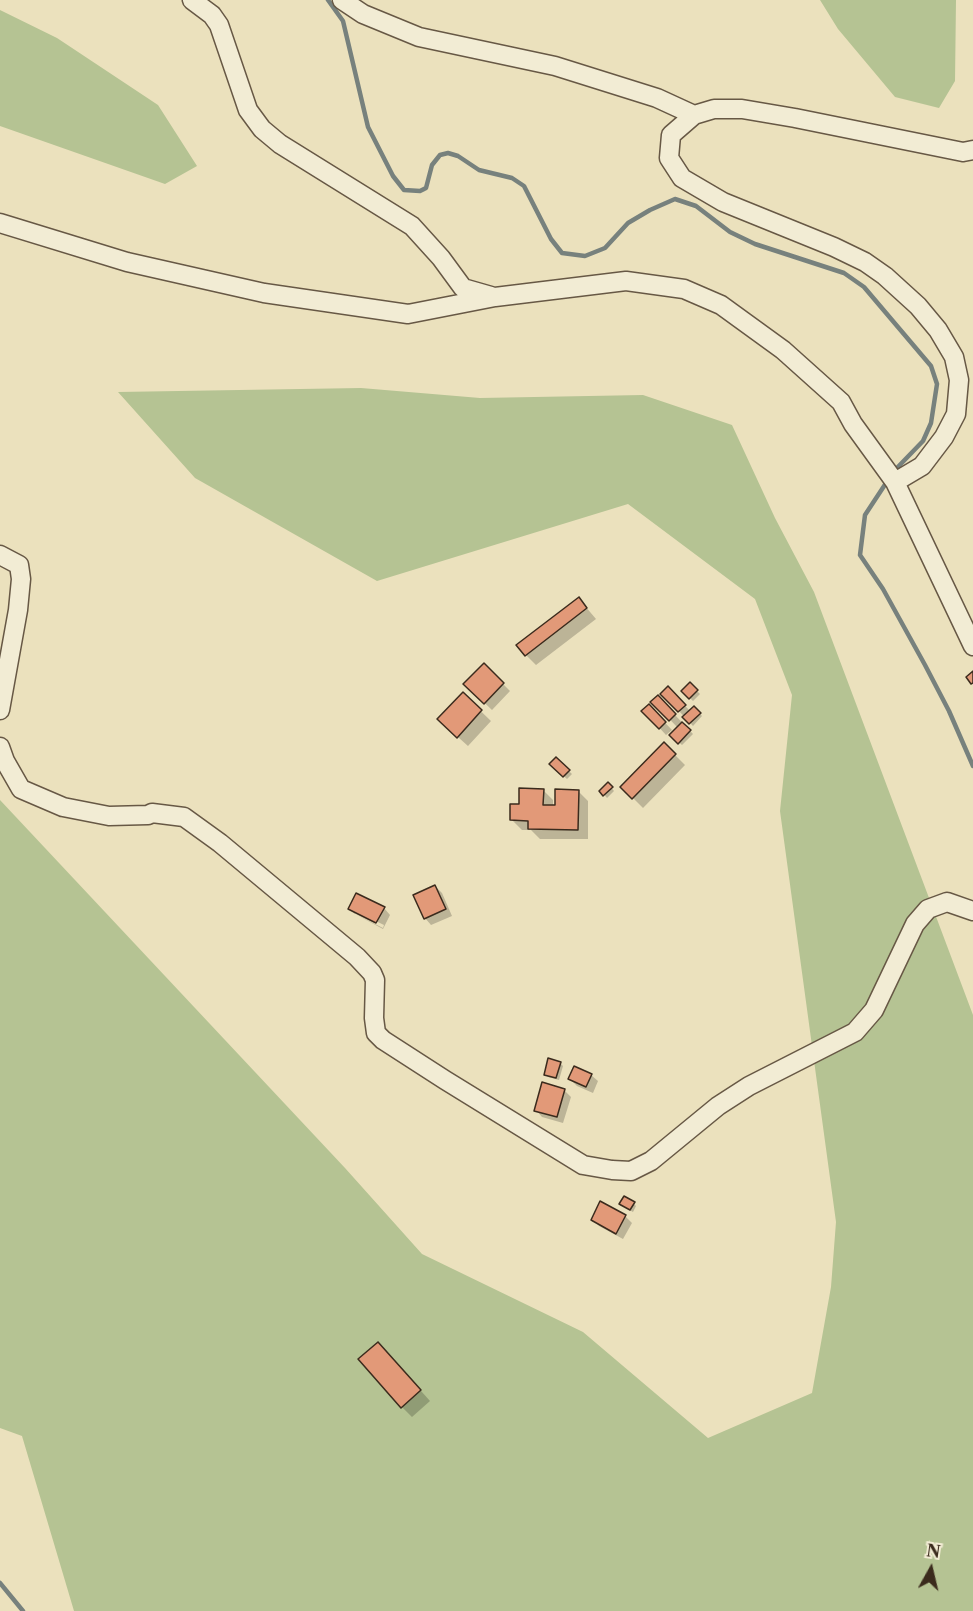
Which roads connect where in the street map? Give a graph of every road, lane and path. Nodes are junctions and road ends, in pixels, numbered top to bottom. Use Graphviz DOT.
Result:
graph roads {
  1 [pos="192,0"];
  2 [pos="342,0"];
  3 [pos="694,114"];
  4 [pos="973,150"];
  5 [pos="0,223"];
  6 [pos="495,297"];
  7 [pos="895,482"];
  8 [pos="0,555"];
  9 [pos="973,646"];
  10 [pos="0,710"];
  11 [pos="0,747"];
  12 [pos="973,911"];
  1 -- 6 [label="street"];
  2 -- 3 [label="street"];
  3 -- 4 [label="street"];
  3 -- 7 [label="street"];
  5 -- 6 [label="street"];
  6 -- 7 [label="street"];
  7 -- 9 [label="street"];
  8 -- 10 [label="street"];
  11 -- 12 [label="street"];
}
